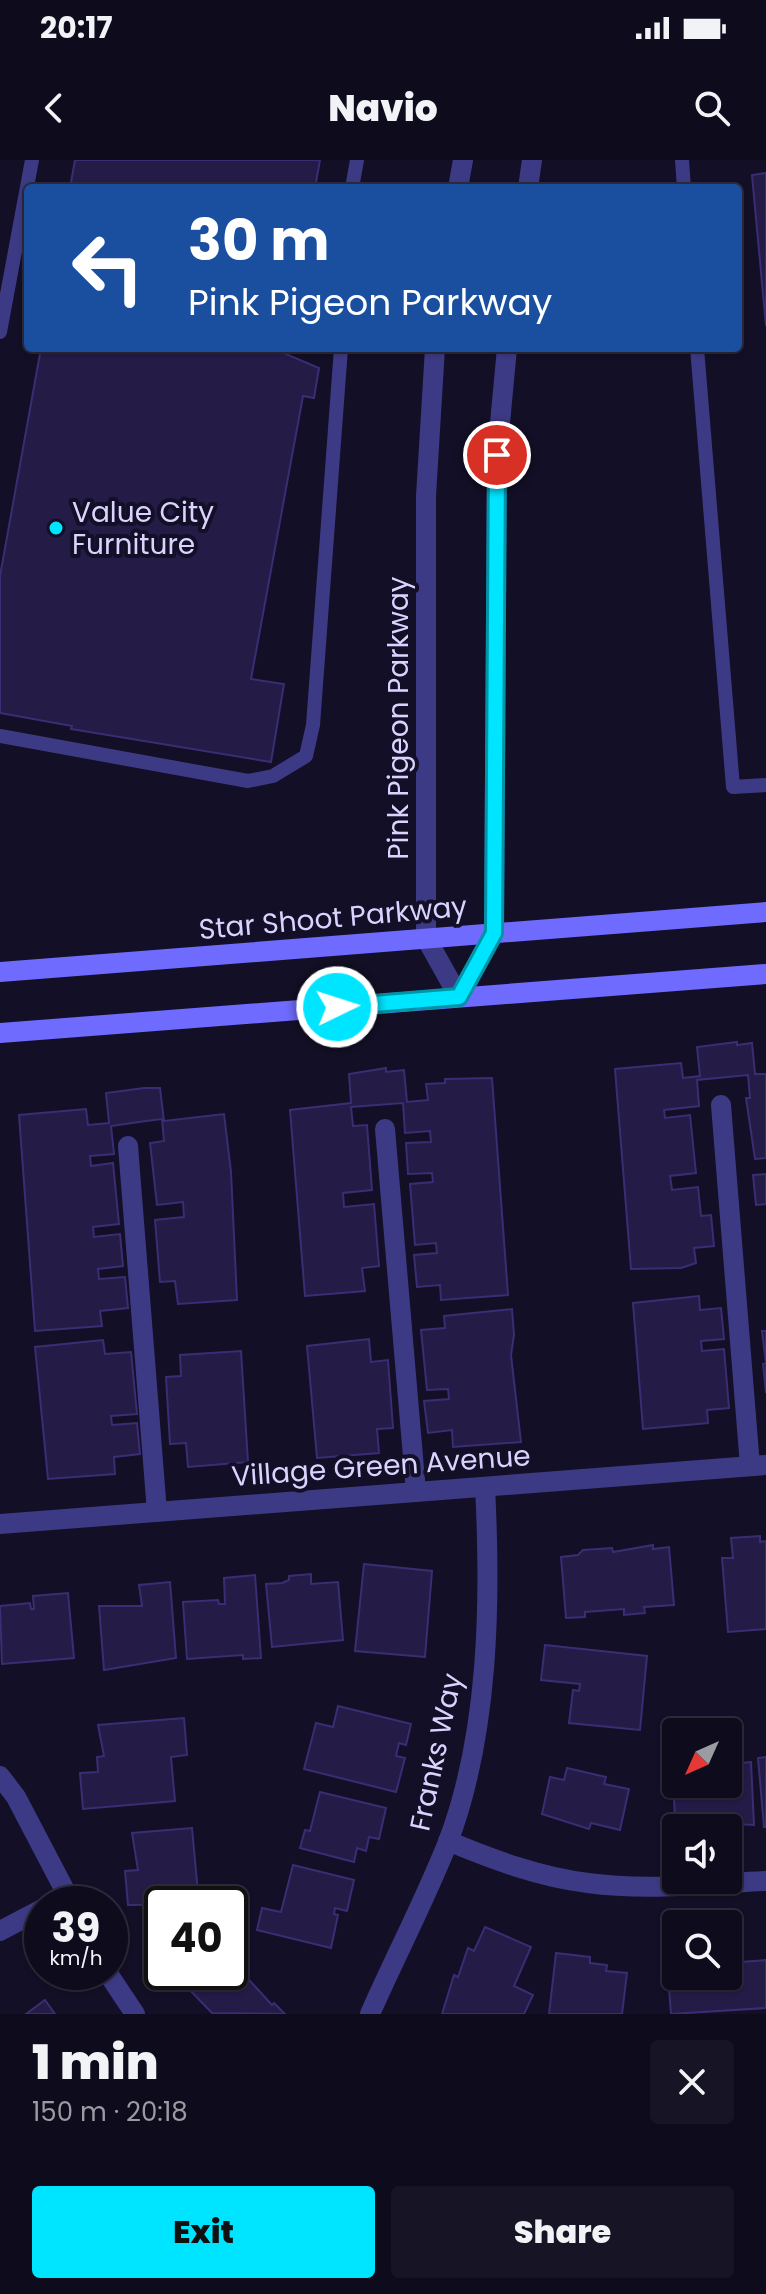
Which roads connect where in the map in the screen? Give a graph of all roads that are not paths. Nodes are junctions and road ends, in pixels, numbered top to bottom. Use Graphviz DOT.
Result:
graph roads {
  1 [pos="32,160"];
  2 [pos="357,160"];
  3 [pos="463,160"];
  4 [pos="532,160"];
  5 [pos="682,160"];
  6 [pos="28,184"];
  7 [pos="353,184"];
  8 [pos="459,184"];
  9 [pos="529,184"];
  10 [pos="684,184"];
  11 [pos="24,203"];
  12 [pos="0,332"];
  13 [pos="341,352"];
  14 [pos="435,352"];
  15 [pos="507,352"];
  16 [pos="697,352"];
  17 [pos="0,736"];
  18 [pos="766,785"];
  19 [pos="766,912"];
  20 [pos="494,933"];
  21 [pos="426,938"];
  22 [pos="0,972"];
  23 [pos="766,974"];
  24 [pos="459,997"];
  25 [pos="0,1033"];
  26 [pos="721,1105"];
  27 [pos="385,1129"];
  28 [pos="128,1146"];
  29 [pos="758,1465"];
  30 [pos="485,1487"];
  31 [pos="416,1492"];
  32 [pos="157,1512"];
  33 [pos="0,1524"];
  34 [pos="0,1776"];
  35 [pos="448,1841"];
  36 [pos="766,1881"];
  37 [pos="56,1886"];
  38 [pos="24,1918"];
  39 [pos="0,1931"];
  40 [pos="119,1990"];
  41 [pos="135,2014"];
  42 [pos="370,2014"];
  1 -- 6 [label="lane"];
  2 -- 7 [label="lane"];
  3 -- 8 [label="street"];
  4 -- 9 [label="street"];
  5 -- 10 [label="lane"];
  11 -- 12 [label="lane"];
  13 -- 17 [label="lane"];
  14 -- 21 [label="street, Pink Pigeon Parkway"];
  15 -- 20 [label="street"];
  16 -- 18 [label="lane"];
  19 -- 20 [label="street, Star Shoot Parkway"];
  20 -- 21 [label="street, Star Shoot Parkway"];
  20 -- 24 [label="street"];
  21 -- 22 [label="street, Star Shoot Parkway"];
  21 -- 24 [label="street, Pink Pigeon Parkway"];
  23 -- 24 [label="street"];
  24 -- 25 [label="street"];
  26 -- 29 [label="street"];
  27 -- 31 [label="street"];
  28 -- 32 [label="street"];
  29 -- 30 [label="street, Village Green Avenue"];
  30 -- 31 [label="street, Village Green Avenue"];
  30 -- 35 [label="street, Franks Way"];
  31 -- 32 [label="street, Village Green Avenue"];
  32 -- 33 [label="street, Village Green Avenue"];
  34 -- 37 [label="street"];
  35 -- 36 [label="street"];
  35 -- 42 [label="street, Franks Way"];
  38 -- 39 [label="street"];
  40 -- 41 [label="street"];
}
